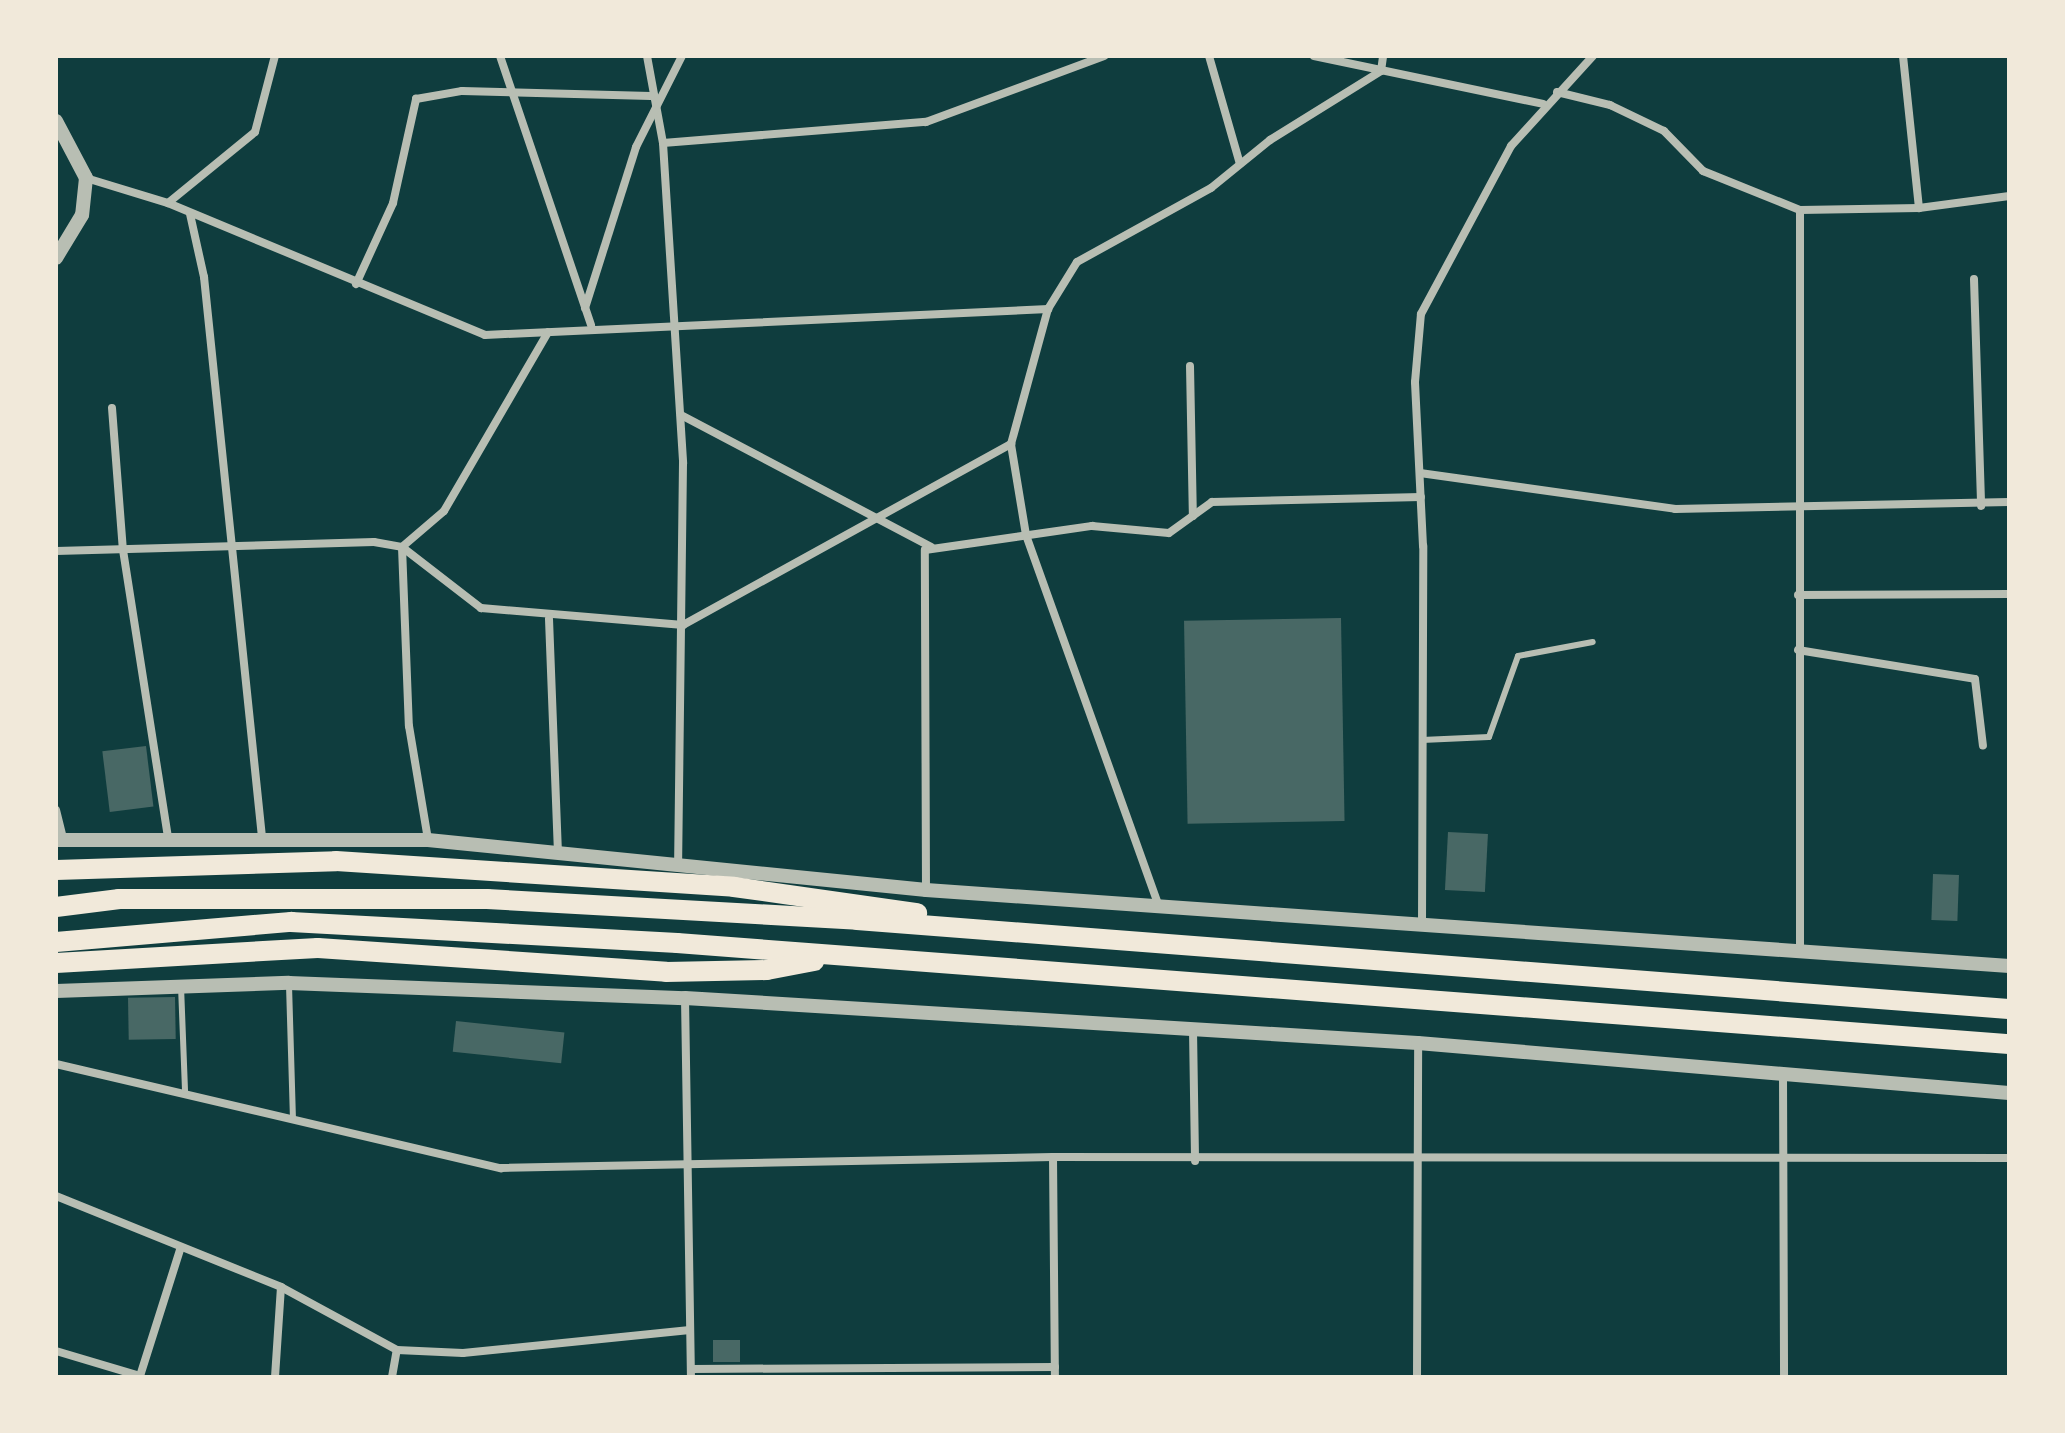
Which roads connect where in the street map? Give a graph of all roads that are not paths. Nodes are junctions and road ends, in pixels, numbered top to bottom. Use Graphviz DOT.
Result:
graph roads {
  1 [pos="275,56"];
  2 [pos="500,56"];
  3 [pos="647,56"];
  4 [pos="682,56"];
  5 [pos="1104,56"];
  6 [pos="1209,56"];
  7 [pos="1314,56"];
  8 [pos="1383,56"];
  9 [pos="1593,56"];
  10 [pos="1903,56"];
  11 [pos="1381,71"];
  12 [pos="509,91"];
  13 [pos="1557,92"];
  14 [pos="651,96"];
  15 [pos="1543,104"];
  16 [pos="654,111"];
  17 [pos="56,121"];
  18 [pos="663,143"];
  19 [pos="1240,164"];
  20 [pos="86,178"];
  21 [pos="2009,196"];
  22 [pos="168,203"];
  23 [pos="1919,208"];
  24 [pos="1800,210"];
  25 [pos="190,214"];
  26 [pos="56,258"];
  27 [pos="1974,279"];
  28 [pos="356,284"];
  29 [pos="585,308"];
  30 [pos="1048,309"];
  31 [pos="675,322"];
  32 [pos="591,325"];
  33 [pos="548,332"];
  34 [pos="1190,366"];
  35 [pos="112,408"];
  36 [pos="681,415"];
  37 [pos="1011,444"];
  38 [pos="1420,473"];
  39 [pos="1421,497"];
  40 [pos="2009,502"];
  41 [pos="1981,506"];
  42 [pos="1797,509"];
  43 [pos="875,513"];
  44 [pos="1193,517"];
  45 [pos="1026,535"];
  46 [pos="231,547"];
  47 [pos="402,547"];
  48 [pos="931,547"];
  49 [pos="123,550"];
  50 [pos="56,551"];
  51 [pos="2009,594"];
  52 [pos="1798,595"];
  53 [pos="549,619"];
  54 [pos="683,625"];
  55 [pos="1593,642"];
  56 [pos="1798,650"];
  57 [pos="1422,740"];
  58 [pos="1983,746"];
  59 [pos="56,810"];
  60 [pos="262,837"];
  61 [pos="168,838"];
  62 [pos="60,839"];
  63 [pos="428,840"];
  64 [pos="558,850"];
  65 [pos="678,865"];
  66 [pos="56,870"];
  67 [pos="926,890"];
  68 [pos="1157,901"];
  69 [pos="56,907"];
  70 [pos="1422,923"];
  71 [pos="1015,932"];
  72 [pos="56,942"];
  73 [pos="1800,949"];
  74 [pos="840,956"];
  75 [pos="56,963"];
  76 [pos="2009,966"];
  77 [pos="289,983"];
  78 [pos="181,985"];
  79 [pos="56,991"];
  80 [pos="685,998"];
  81 [pos="2009,1009"];
  82 [pos="1193,1030"];
  83 [pos="1418,1043"];
  84 [pos="2009,1044"];
  85 [pos="56,1064"];
  86 [pos="1783,1075"];
  87 [pos="185,1091"];
  88 [pos="2009,1093"];
  89 [pos="293,1117"];
  90 [pos="1417,1156"];
  91 [pos="1053,1157"];
  92 [pos="2009,1158"];
  93 [pos="1783,1159"];
  94 [pos="1195,1161"];
  95 [pos="686,1167"];
  96 [pos="56,1196"];
  97 [pos="181,1247"];
  98 [pos="281,1287"];
  99 [pos="690,1330"];
  100 [pos="397,1350"];
  101 [pos="56,1351"];
  102 [pos="1055,1372"];
  103 [pos="691,1373"];
  104 [pos="140,1376"];
  105 [pos="275,1377"];
  106 [pos="392,1377"];
  107 [pos="1417,1377"];
  108 [pos="1784,1377"];
  1 -- 22 [label="street"];
  2 -- 12 [label="street"];
  3 -- 14 [label="street"];
  4 -- 16 [label="street"];
  5 -- 18 [label="street"];
  6 -- 19 [label="street"];
  7 -- 11 [label="street"];
  8 -- 11 [label="street"];
  9 -- 13 [label="street"];
  10 -- 23 [label="street"];
  11 -- 15 [label="street"];
  11 -- 19 [label="street"];
  12 -- 14 [label="street"];
  12 -- 28 [label="street"];
  12 -- 29 [label="street"];
  13 -- 15 [label="street"];
  13 -- 24 [label="street"];
  14 -- 16 [label="street"];
  15 -- 38 [label="street"];
  16 -- 18 [label="street"];
  16 -- 29 [label="street"];
  17 -- 20 [label="street"];
  18 -- 31 [label="street"];
  19 -- 30 [label="street"];
  20 -- 22 [label="street"];
  20 -- 26 [label="street"];
  21 -- 23 [label="street"];
  22 -- 25 [label="street"];
  23 -- 24 [label="street"];
  24 -- 42 [label="street"];
  25 -- 28 [label="street"];
  25 -- 46 [label="street"];
  27 -- 41 [label="street"];
  28 -- 33 [label="street"];
  29 -- 32 [label="street"];
  30 -- 31 [label="street"];
  30 -- 37 [label="street"];
  31 -- 32 [label="street"];
  31 -- 36 [label="street"];
  32 -- 33 [label="street"];
  33 -- 47 [label="street"];
  34 -- 44 [label="street"];
  35 -- 49 [label="street"];
  36 -- 43 [label="street"];
  36 -- 54 [label="street"];
  37 -- 43 [label="street"];
  37 -- 45 [label="street"];
  38 -- 39 [label="street"];
  38 -- 42 [label="street"];
  39 -- 44 [label="street"];
  39 -- 57 [label="street"];
  40 -- 41 [label="street"];
  41 -- 42 [label="street"];
  42 -- 52 [label="street"];
  43 -- 48 [label="street"];
  43 -- 54 [label="street"];
  44 -- 45 [label="street"];
  45 -- 48 [label="street"];
  45 -- 68 [label="street"];
  46 -- 47 [label="street"];
  46 -- 49 [label="street"];
  46 -- 60 [label="street"];
  47 -- 53 [label="street"];
  47 -- 63 [label="street"];
  48 -- 67 [label="street"];
  49 -- 50 [label="street"];
  49 -- 61 [label="street"];
  51 -- 52 [label="street"];
  52 -- 56 [label="street"];
  53 -- 54 [label="street"];
  53 -- 64 [label="street"];
  54 -- 65 [label="street"];
  55 -- 57 [label="lane"];
  56 -- 58 [label="street"];
  56 -- 73 [label="street"];
  57 -- 70 [label="street"];
  59 -- 62 [label="street"];
  60 -- 61 [label="street"];
  60 -- 63 [label="street"];
  61 -- 62 [label="street"];
  63 -- 64 [label="street"];
  64 -- 65 [label="street"];
  65 -- 67 [label="street"];
  66 -- 71 [label="highway"];
  67 -- 68 [label="street"];
  68 -- 70 [label="street"];
  69 -- 71 [label="highway"];
  70 -- 73 [label="street"];
  71 -- 81 [label="highway"];
  72 -- 74 [label="highway"];
  73 -- 76 [label="street"];
  74 -- 75 [label="highway"];
  74 -- 84 [label="highway"];
  77 -- 78 [label="street"];
  77 -- 80 [label="street"];
  77 -- 89 [label="lane"];
  78 -- 79 [label="street"];
  78 -- 87 [label="lane"];
  80 -- 82 [label="street"];
  80 -- 95 [label="street"];
  82 -- 83 [label="street"];
  82 -- 94 [label="street"];
  83 -- 86 [label="street"];
  83 -- 90 [label="street"];
  85 -- 87 [label="street"];
  86 -- 88 [label="street"];
  86 -- 93 [label="street"];
  87 -- 89 [label="street"];
  89 -- 95 [label="street"];
  90 -- 93 [label="street"];
  90 -- 94 [label="street"];
  90 -- 107 [label="street"];
  91 -- 94 [label="street"];
  91 -- 95 [label="street"];
  91 -- 102 [label="street"];
  92 -- 93 [label="street"];
  93 -- 108 [label="street"];
  95 -- 99 [label="street"];
  96 -- 97 [label="street"];
  97 -- 98 [label="street"];
  97 -- 104 [label="street"];
  98 -- 100 [label="street"];
  98 -- 105 [label="street"];
  99 -- 100 [label="street"];
  99 -- 103 [label="street"];
  100 -- 106 [label="street"];
  101 -- 104 [label="street"];
  102 -- 103 [label="street"];
}
